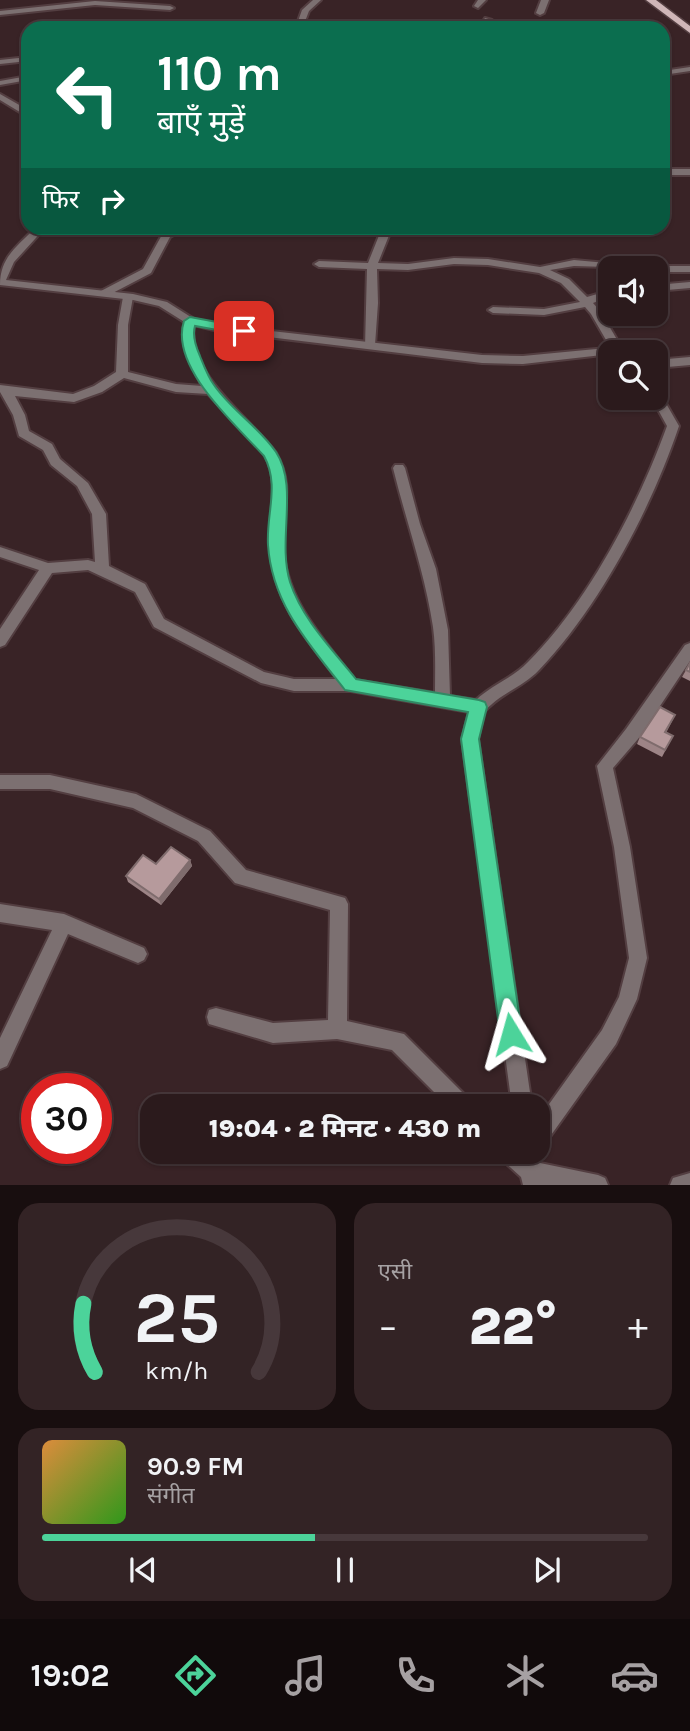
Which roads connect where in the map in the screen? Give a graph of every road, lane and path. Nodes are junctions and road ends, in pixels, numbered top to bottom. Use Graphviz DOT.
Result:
graph roads {
  1 [pos="317,0"];
  2 [pos="545,0"];
  3 [pos="650,0"];
  4 [pos="128,2"];
  5 [pos="170,8"];
  6 [pos="0,12"];
  7 [pos="540,13"];
  8 [pos="302,21"];
  9 [pos="690,30"];
  10 [pos="21,60"];
  11 [pos="0,62"];
  12 [pos="690,69"];
  13 [pos="670,72"];
  14 [pos="21,79"];
  15 [pos="0,83"];
  16 [pos="0,96"];
  17 [pos="21,110"];
  18 [pos="670,172"];
  19 [pos="690,172"];
  20 [pos="33,235"];
  21 [pos="166,235"];
  22 [pos="384,235"];
  23 [pos="319,264"];
  24 [pos="372,265"];
  25 [pos="598,266"];
  26 [pos="3,267"];
  27 [pos="668,269"];
  28 [pos="690,269"];
  29 [pos="541,270"];
  30 [pos="0,282"];
  31 [pos="690,285"];
  32 [pos="668,287"];
  33 [pos="103,294"];
  34 [pos="128,296"];
  35 [pos="598,297"];
  36 [pos="585,301"];
  37 [pos="493,310"];
  38 [pos="190,321"];
  39 [pos="613,340"];
  40 [pos="369,345"];
  41 [pos="598,353"];
  42 [pos="690,361"];
  43 [pos="668,362"];
  44 [pos="122,374"];
  45 [pos="4,390"];
  46 [pos="210,390"];
  47 [pos="664,410"];
  48 [pos="399,468"];
  49 [pos="0,552"];
  50 [pos="47,568"];
  51 [pos="102,569"];
  52 [pos="0,641"];
  53 [pos="690,649"];
  54 [pos="351,685"];
  55 [pos="443,701"];
  56 [pos="479,707"];
  57 [pos="0,782"];
  58 [pos="0,913"];
  59 [pos="64,923"];
  60 [pos="138,954"];
  61 [pos="216,1017"];
  62 [pos="337,1029"];
  63 [pos="0,1059"];
  64 [pos="450,1094"];
  65 [pos="520,1094"];
  66 [pos="550,1120"];
  67 [pos="531,1169"];
  68 [pos="690,1184"];
  69 [pos="598,1185"];
  70 [pos="680,1185"];
  1 -- 8 [label="street"];
  2 -- 7 [label="street"];
  3 -- 9 [label="main road"];
  4 -- 5 [label="street"];
  4 -- 6 [label="street"];
  10 -- 11 [label="street"];
  12 -- 13 [label="street"];
  14 -- 15 [label="street"];
  16 -- 17 [label="street"];
  18 -- 19 [label="street"];
  20 -- 26 [label="street"];
  21 -- 33 [label="street"];
  22 -- 24 [label="street"];
  23 -- 24 [label="street"];
  24 -- 29 [label="street"];
  24 -- 40 [label="street"];
  25 -- 29 [label="street"];
  26 -- 30 [label="street"];
  27 -- 28 [label="street"];
  29 -- 36 [label="street"];
  30 -- 33 [label="street"];
  31 -- 32 [label="street"];
  33 -- 34 [label="street"];
  34 -- 38 [label="street"];
  34 -- 44 [label="street"];
  35 -- 36 [label="street"];
  36 -- 37 [label="street"];
  36 -- 39 [label="street"];
  38 -- 40 [label="street"];
  38 -- 46 [label="street"];
  40 -- 41 [label="street"];
  42 -- 43 [label="street"];
  44 -- 45 [label="street"];
  44 -- 46 [label="street"];
  45 -- 51 [label="street"];
  46 -- 54 [label="street"];
  47 -- 56 [label="street"];
  48 -- 55 [label="street"];
  49 -- 50 [label="street"];
  50 -- 51 [label="street"];
  50 -- 52 [label="street"];
  51 -- 54 [label="street"];
  53 -- 66 [label="street"];
  54 -- 55 [label="street"];
  55 -- 56 [label="street"];
  56 -- 65 [label="street"];
  57 -- 62 [label="street"];
  58 -- 59 [label="street"];
  59 -- 60 [label="street"];
  59 -- 63 [label="street"];
  61 -- 62 [label="street"];
  62 -- 64 [label="street"];
  67 -- 69 [label="street"];
  68 -- 70 [label="street"];
}
